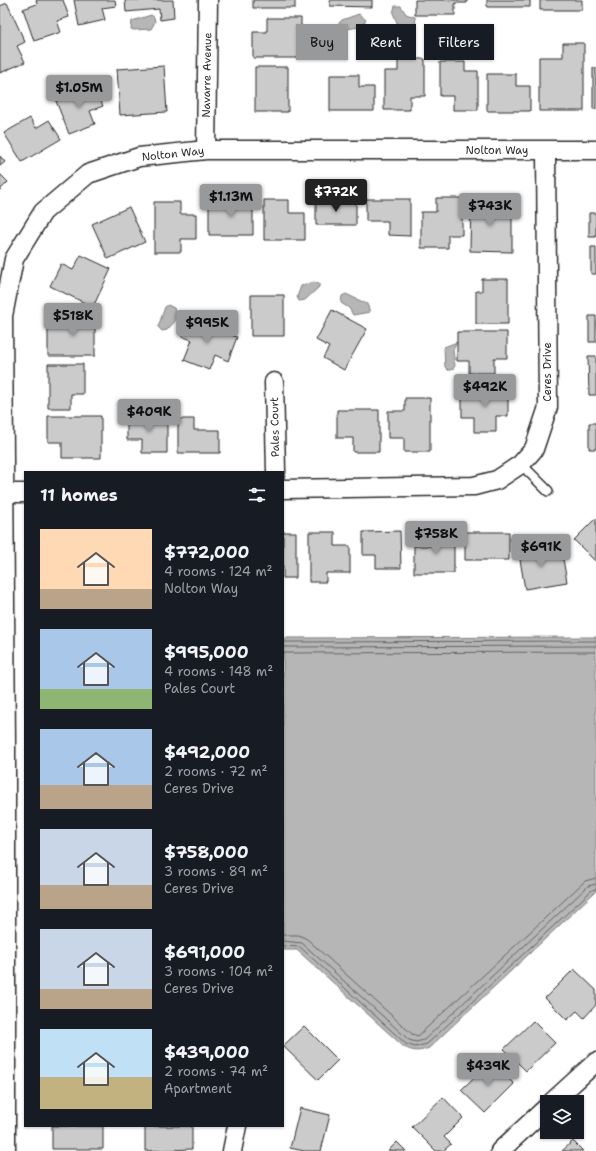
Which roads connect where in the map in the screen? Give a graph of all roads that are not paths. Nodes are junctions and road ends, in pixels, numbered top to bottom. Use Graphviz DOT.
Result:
graph roads {
  1 [pos="208,0"];
  2 [pos="206,150"];
  3 [pos="546,150"];
  4 [pos="596,150"];
  5 [pos="274,382"];
  6 [pos="521,464"];
  7 [pos="276,471"];
  8 [pos="284,489"];
  9 [pos="548,491"];
  10 [pos="24,492"];
  11 [pos="5,493"];
  12 [pos="3,749"];
  13 [pos="596,1062"];
  14 [pos="560,1095"];
  15 [pos="540,1114"];
  16 [pos="237,1127"];
  17 [pos="6,1151"];
  18 [pos="232,1151"];
  19 [pos="500,1151"];
  1 -- 2 [label="street, Navarre Avenue"];
  2 -- 3 [label="street, Nolton Way"];
  2 -- 11 [label="street, Nolton Way"];
  3 -- 4 [label="street, Nolton Way"];
  3 -- 6 [label="street, Ceres Drive"];
  5 -- 7 [label="street, Pales Court"];
  6 -- 8 [label="street, Ceres Drive"];
  6 -- 9 [label="lane"];
  10 -- 11 [label="street"];
  11 -- 12 [label="street, Nolton Way"];
  12 -- 17 [label="street, Nolton Way"];
  13 -- 14 [label="street"];
  15 -- 19 [label="street"];
  16 -- 18 [label="street"];
}
